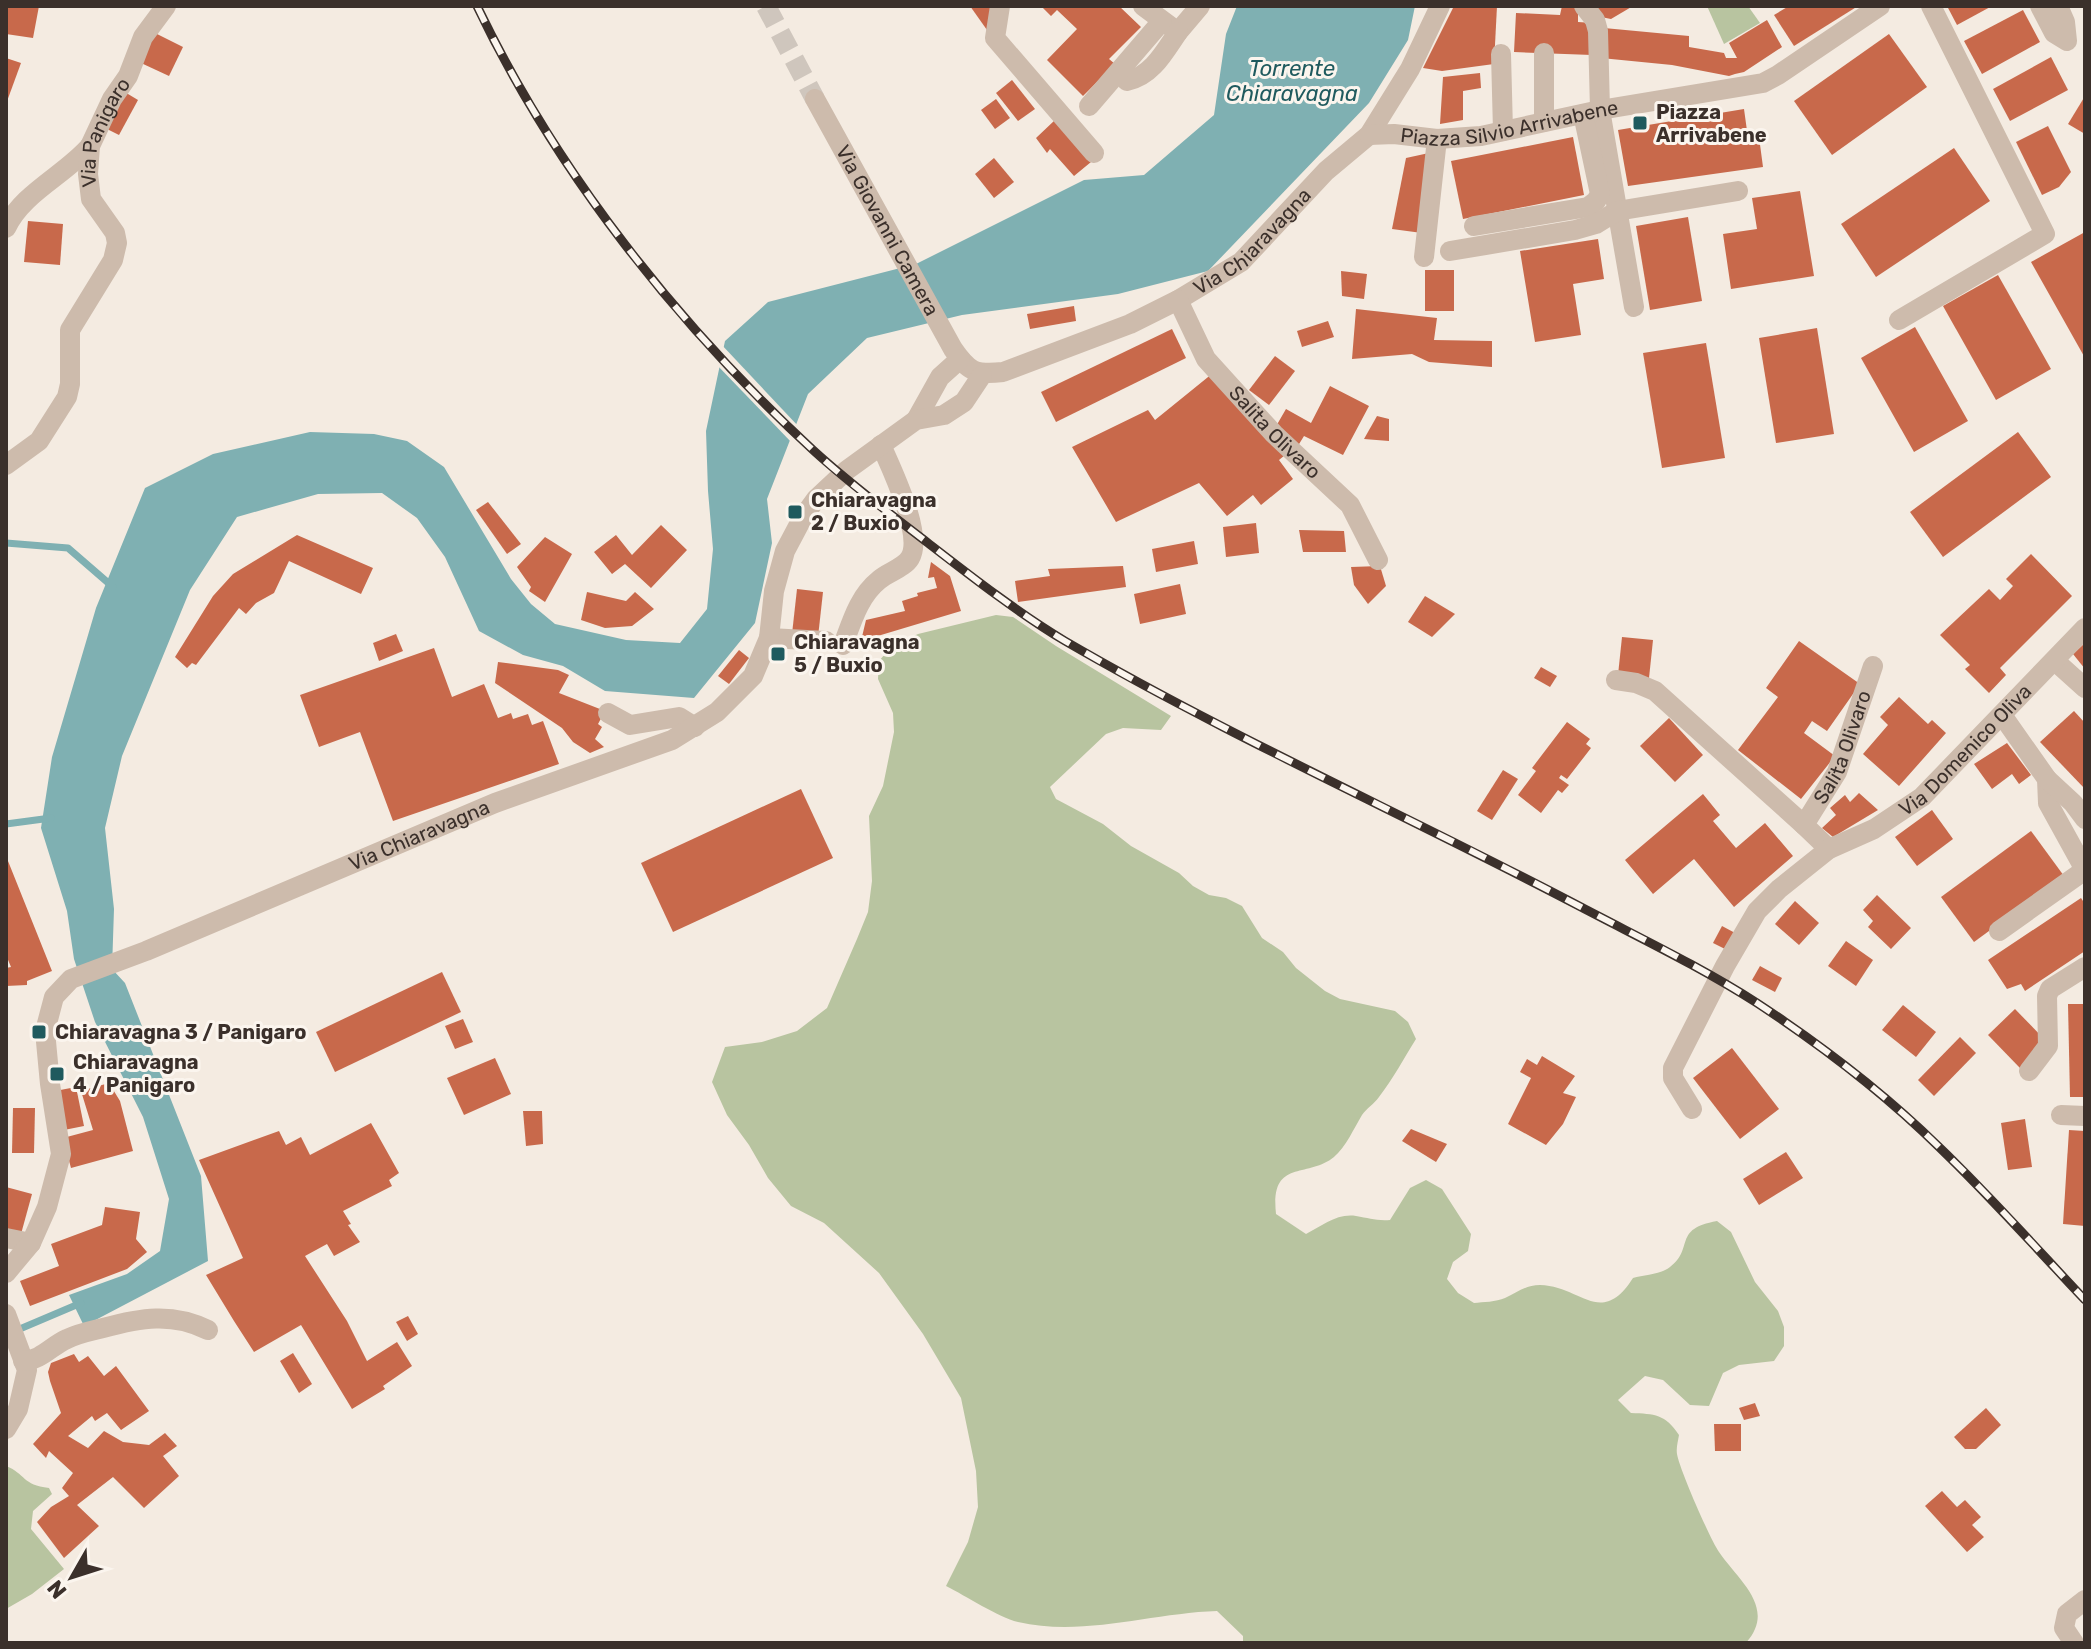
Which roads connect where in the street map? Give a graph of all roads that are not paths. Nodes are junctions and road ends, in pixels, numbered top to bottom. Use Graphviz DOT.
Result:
graph roads {
  1 [pos="166,6"];
  2 [pos="1000,6"];
  3 [pos="1143,6"];
  4 [pos="1200,6"];
  5 [pos="1440,6"];
  6 [pos="1584,6"];
  7 [pos="1880,6"];
  8 [pos="1931,6"];
  9 [pos="2040,6"];
  10 [pos="2058,6"];
  11 [pos="1170,26"];
  12 [pos="1544,53"];
  13 [pos="1501,54"];
  14 [pos="1127,81"];
  15 [pos="815,99"];
  16 [pos="1089,106"];
  17 [pos="1592,112"];
  18 [pos="1544,122"];
  19 [pos="1503,131"];
  20 [pos="1369,135"];
  21 [pos="1437,139"];
  22 [pos="90,146"];
  23 [pos="1094,153"];
  24 [pos="1738,191"];
  25 [pos="1617,211"];
  26 [pos="9,222"];
  27 [pos="1474,226"];
  28 [pos="1450,251"];
  29 [pos="1424,257"];
  30 [pos="1178,300"];
  31 [pos="1634,307"];
  32 [pos="1899,320"];
  33 [pos="960,359"];
  34 [pos="982,375"];
  35 [pos="916,420"];
  36 [pos="881,445"];
  37 [pos="6,465"];
  38 [pos="1378,560"];
  39 [pos="2085,628"];
  40 [pos="769,638"];
  41 [pos="2055,661"];
  42 [pos="1873,666"];
  43 [pos="1616,680"];
  44 [pos="2085,688"];
  45 [pos="608,713"];
  46 [pos="2002,715"];
  47 [pos="695,727"];
  48 [pos="2047,779"];
  49 [pos="2085,819"];
  50 [pos="1804,825"];
  51 [pos="1829,849"];
  52 [pos="2085,870"];
  53 [pos="1999,931"];
  54 [pos="2085,967"];
  55 [pos="2029,1071"];
  56 [pos="1692,1109"];
  57 [pos="2061,1115"];
  58 [pos="2085,1116"];
  59 [pos="6,1238"];
  60 [pos="31,1243"];
  61 [pos="6,1273"];
  62 [pos="6,1314"];
  63 [pos="208,1330"];
  64 [pos="23,1361"];
  65 [pos="6,1429"];
  66 [pos="2085,1600"];
  67 [pos="2074,1643"];
  1 -- 22 [label="street, Via Panigaro"];
  2 -- 23 [label="street"];
  3 -- 11 [label="street"];
  4 -- 11 [label="street"];
  5 -- 20 [label="street, Via Chiaravagna"];
  6 -- 17 [label="street"];
  7 -- 17 [label="street, Piazza Silvio Arrivabene"];
  8 -- 32 [label="street"];
  9 -- 10 [label="street"];
  11 -- 14 [label="street"];
  11 -- 16 [label="street"];
  12 -- 18 [label="street"];
  13 -- 19 [label="street"];
  15 -- 33 [label="street, Via Giovanni Camera"];
  17 -- 18 [label="street, Piazza Silvio Arrivabene"];
  17 -- 25 [label="street"];
  17 -- 27 [label="street"];
  18 -- 19 [label="street, Piazza Silvio Arrivabene"];
  19 -- 21 [label="street, Piazza Silvio Arrivabene"];
  20 -- 21 [label="street, Piazza Silvio Arrivabene"];
  20 -- 30 [label="street, Via Chiaravagna"];
  21 -- 29 [label="street"];
  22 -- 26 [label="street"];
  22 -- 37 [label="street, Via Panigaro"];
  24 -- 25 [label="street"];
  25 -- 28 [label="street"];
  25 -- 31 [label="street"];
  30 -- 34 [label="street, Via Chiaravagna"];
  30 -- 38 [label="street, Salita Olivaro"];
  33 -- 34 [label="street"];
  33 -- 35 [label="street, Via Chiaravagna"];
  34 -- 35 [label="street, Via Chiaravagna"];
  35 -- 36 [label="street, Via Chiaravagna"];
  36 -- 40 [label="street, Via Chiaravagna"];
  36 -- 40 [label="street"];
  39 -- 41 [label="street, Via Domenico Oliva"];
  40 -- 47 [label="street, Via Chiaravagna"];
  41 -- 44 [label="street"];
  41 -- 46 [label="street, Via Domenico Oliva"];
  42 -- 50 [label="street, Salita Olivaro"];
  43 -- 50 [label="street, Salita Olivaro"];
  45 -- 47 [label="street"];
  46 -- 48 [label="street"];
  46 -- 51 [label="street, Via Domenico Oliva"];
  47 -- 60 [label="street, Via Chiaravagna"];
  48 -- 49 [label="street"];
  48 -- 52 [label="street"];
  50 -- 51 [label="street, Salita Olivaro"];
  51 -- 56 [label="street, Via Domenico Oliva"];
  52 -- 53 [label="street"];
  54 -- 55 [label="street"];
  57 -- 58 [label="street"];
  59 -- 60 [label="street"];
  60 -- 61 [label="street, Via Chiaravagna"];
  62 -- 64 [label="street"];
  63 -- 64 [label="street"];
  64 -- 65 [label="street"];
  66 -- 67 [label="street"];
}
